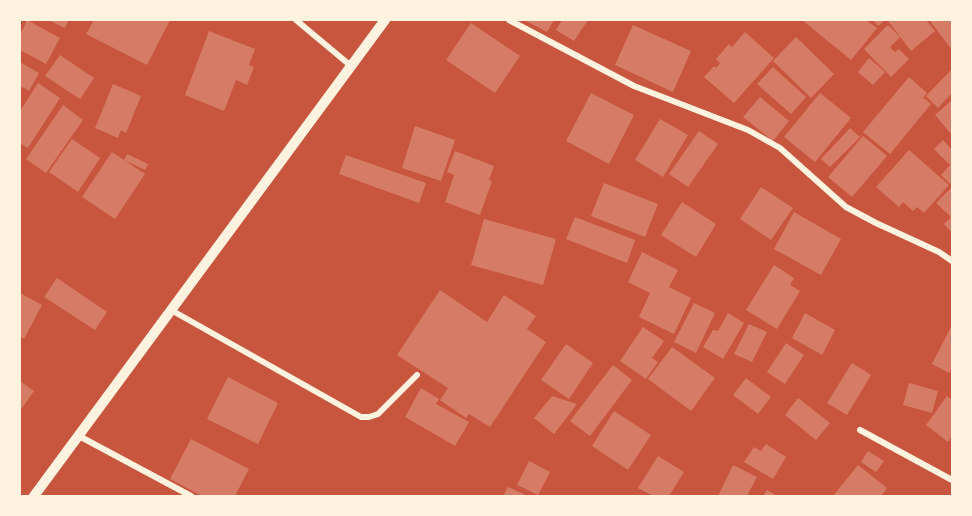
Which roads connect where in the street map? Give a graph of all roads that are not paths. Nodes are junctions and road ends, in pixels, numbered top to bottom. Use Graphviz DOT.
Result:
graph roads {
  1 [pos="296,20"];
  2 [pos="385,20"];
  3 [pos="509,20"];
  4 [pos="351,66"];
  5 [pos="952,261"];
  6 [pos="171,310"];
  7 [pos="417,375"];
  8 [pos="860,430"];
  9 [pos="79,436"];
  10 [pos="952,480"];
  11 [pos="34,496"];
  12 [pos="191,496"];
  1 -- 4 [label="street"];
  2 -- 4 [label="street"];
  3 -- 5 [label="street"];
  4 -- 6 [label="street"];
  6 -- 7 [label="street"];
  6 -- 9 [label="street"];
  8 -- 10 [label="street"];
  9 -- 11 [label="street"];
  9 -- 12 [label="street"];
}
